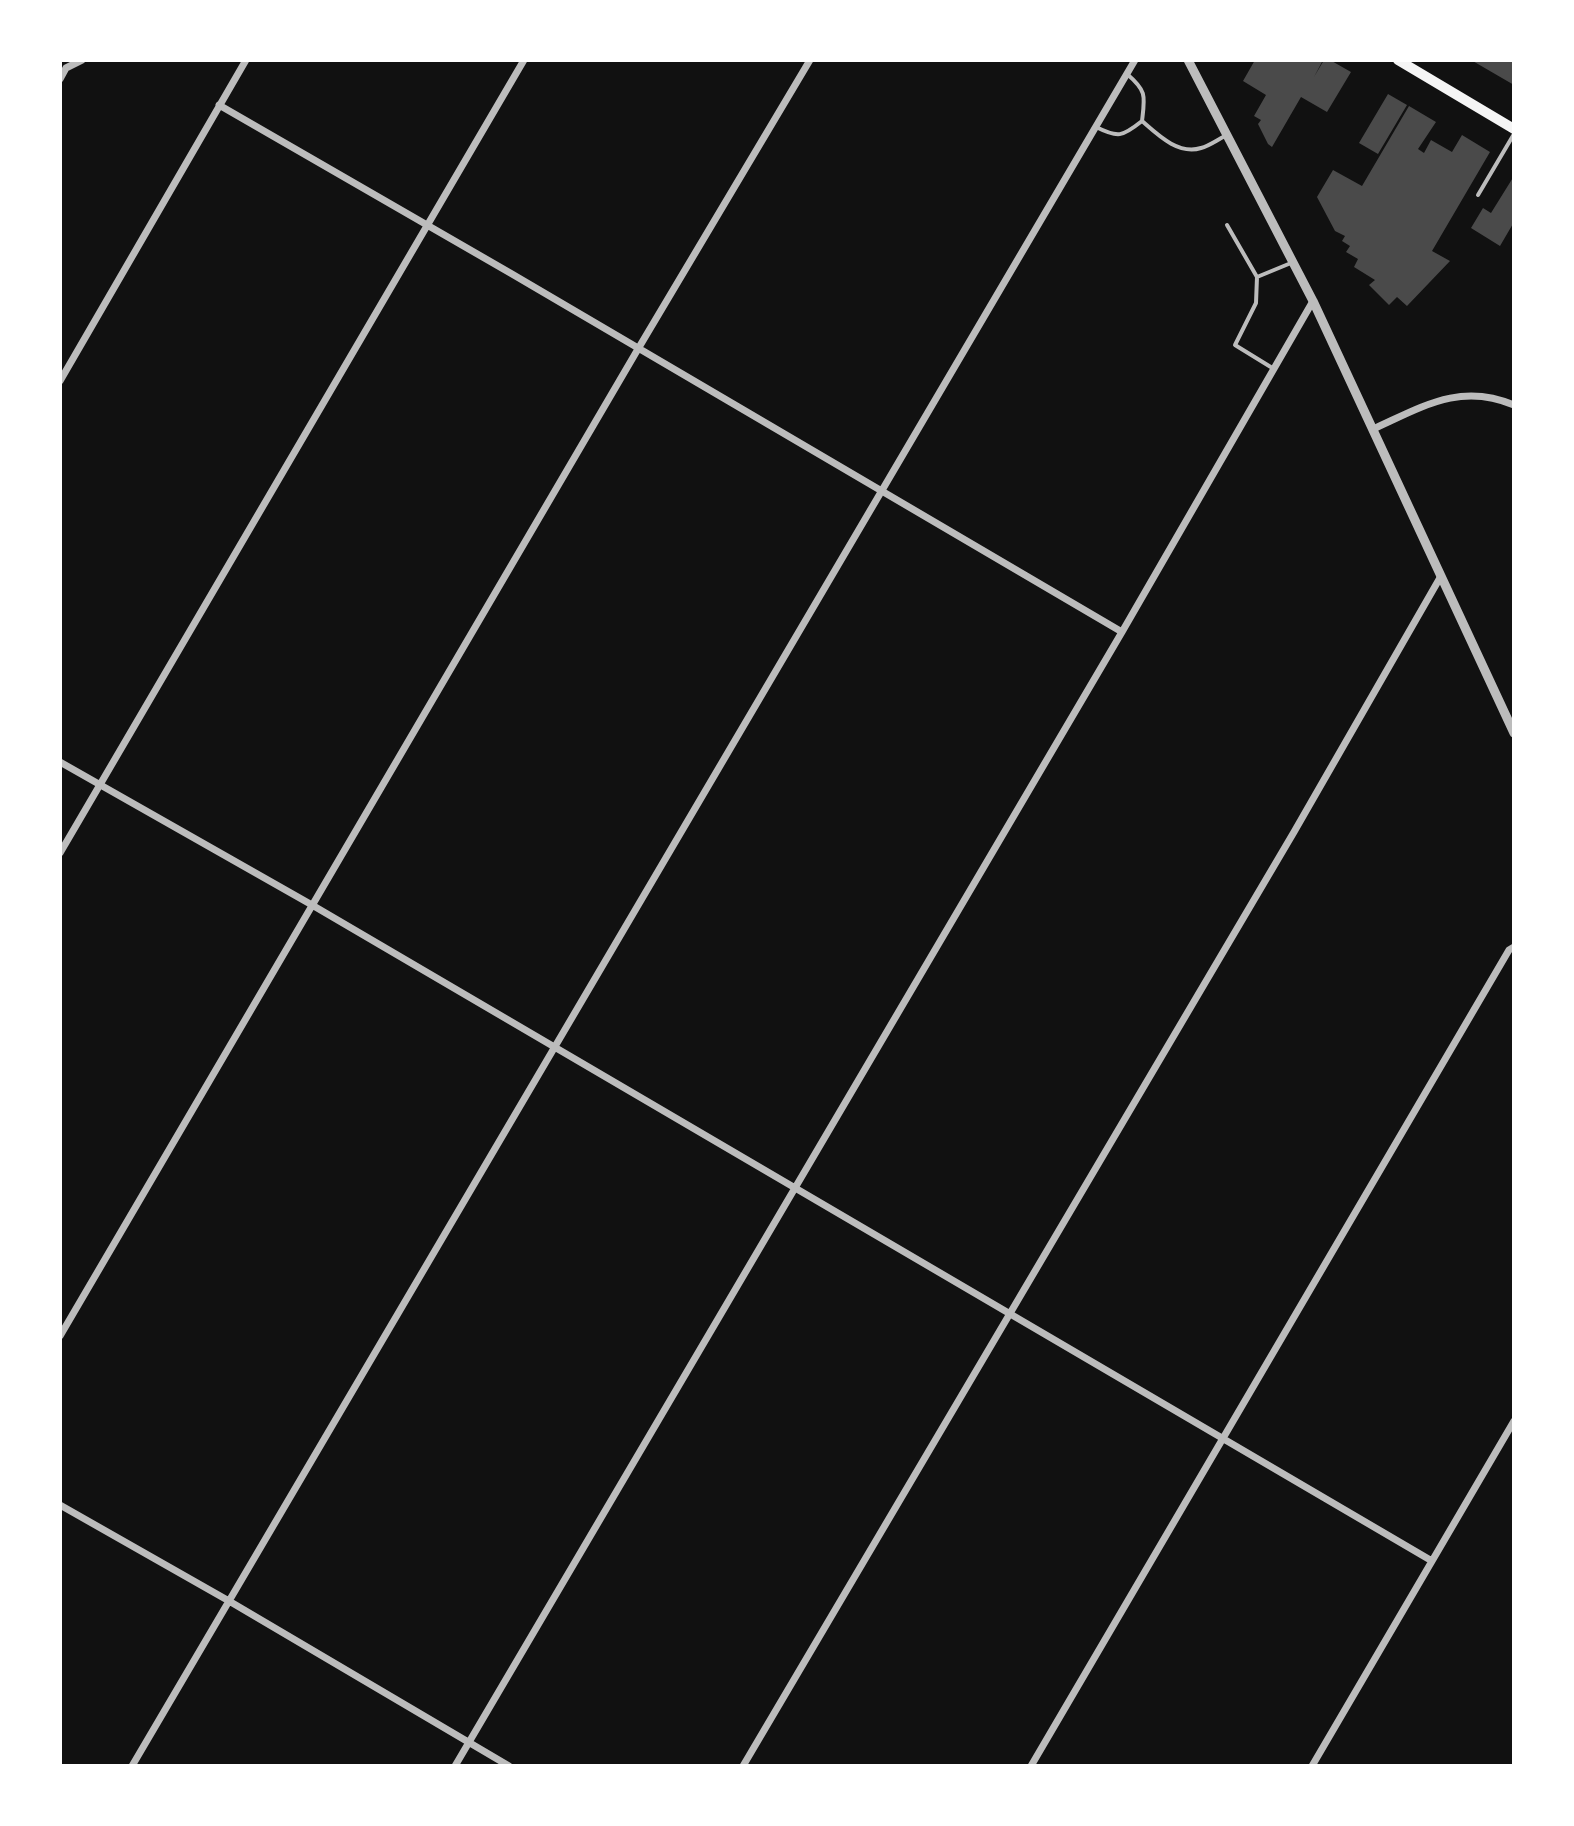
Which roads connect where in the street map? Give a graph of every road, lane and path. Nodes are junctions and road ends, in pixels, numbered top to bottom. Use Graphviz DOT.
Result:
graph roads {
  1 [pos="82,60"];
  2 [pos="246,60"];
  3 [pos="524,60"];
  4 [pos="810,60"];
  5 [pos="1135,60"];
  6 [pos="1188,60"];
  7 [pos="1398,60"];
  8 [pos="63,66"];
  9 [pos="1127,74"];
  10 [pos="60,79"];
  11 [pos="219,105"];
  12 [pos="1142,121"];
  13 [pos="1096,127"];
  14 [pos="1514,131"];
  15 [pos="1227,135"];
  16 [pos="1478,195"];
  17 [pos="427,225"];
  18 [pos="1227,225"];
  19 [pos="1293,262"];
  20 [pos="1257,277"];
  21 [pos="1313,301"];
  22 [pos="638,349"];
  23 [pos="1274,369"];
  24 [pos="60,381"];
  25 [pos="1514,405"];
  26 [pos="1373,429"];
  27 [pos="880,491"];
  28 [pos="1441,576"];
  29 [pos="1122,632"];
  30 [pos="1514,733"];
  31 [pos="60,762"];
  32 [pos="99,785"];
  33 [pos="60,853"];
  34 [pos="312,905"];
  35 [pos="1514,947"];
  36 [pos="554,1048"];
  37 [pos="794,1189"];
  38 [pos="1008,1314"];
  39 [pos="60,1336"];
  40 [pos="1514,1421"];
  41 [pos="1222,1439"];
  42 [pos="60,1505"];
  43 [pos="1432,1561"];
  44 [pos="229,1601"];
  45 [pos="469,1743"];
  46 [pos="132,1766"];
  47 [pos="455,1766"];
  48 [pos="509,1766"];
  49 [pos="743,1766"];
  50 [pos="1031,1766"];
  51 [pos="1312,1766"];
  1 -- 8 [label="street"];
  2 -- 11 [label="street"];
  3 -- 17 [label="street"];
  4 -- 22 [label="street"];
  5 -- 9 [label="street"];
  6 -- 15 [label="street"];
  7 -- 14 [label="main road"];
  8 -- 10 [label="street"];
  9 -- 12 [label="lane"];
  9 -- 13 [label="street"];
  11 -- 17 [label="street"];
  11 -- 24 [label="street"];
  12 -- 13 [label="lane"];
  12 -- 15 [label="lane"];
  13 -- 27 [label="street"];
  14 -- 16 [label="lane"];
  15 -- 19 [label="street"];
  17 -- 22 [label="street"];
  17 -- 32 [label="street"];
  18 -- 20 [label="lane"];
  19 -- 20 [label="lane"];
  19 -- 21 [label="street"];
  20 -- 23 [label="lane"];
  21 -- 23 [label="street"];
  21 -- 26 [label="street"];
  22 -- 27 [label="street"];
  22 -- 34 [label="street"];
  23 -- 29 [label="street"];
  25 -- 26 [label="street"];
  26 -- 28 [label="street"];
  27 -- 29 [label="street"];
  27 -- 36 [label="street"];
  28 -- 30 [label="street"];
  28 -- 38 [label="street"];
  29 -- 37 [label="street"];
  31 -- 32 [label="street"];
  32 -- 33 [label="street"];
  32 -- 34 [label="street"];
  34 -- 36 [label="street"];
  34 -- 39 [label="street"];
  35 -- 41 [label="street"];
  36 -- 37 [label="street"];
  36 -- 44 [label="street"];
  37 -- 38 [label="street"];
  37 -- 45 [label="street"];
  38 -- 41 [label="street"];
  38 -- 49 [label="street"];
  40 -- 43 [label="street"];
  41 -- 43 [label="street"];
  41 -- 50 [label="street"];
  42 -- 44 [label="street"];
  43 -- 51 [label="street"];
  44 -- 45 [label="street"];
  44 -- 46 [label="street"];
  45 -- 47 [label="street"];
  45 -- 48 [label="street"];
}
